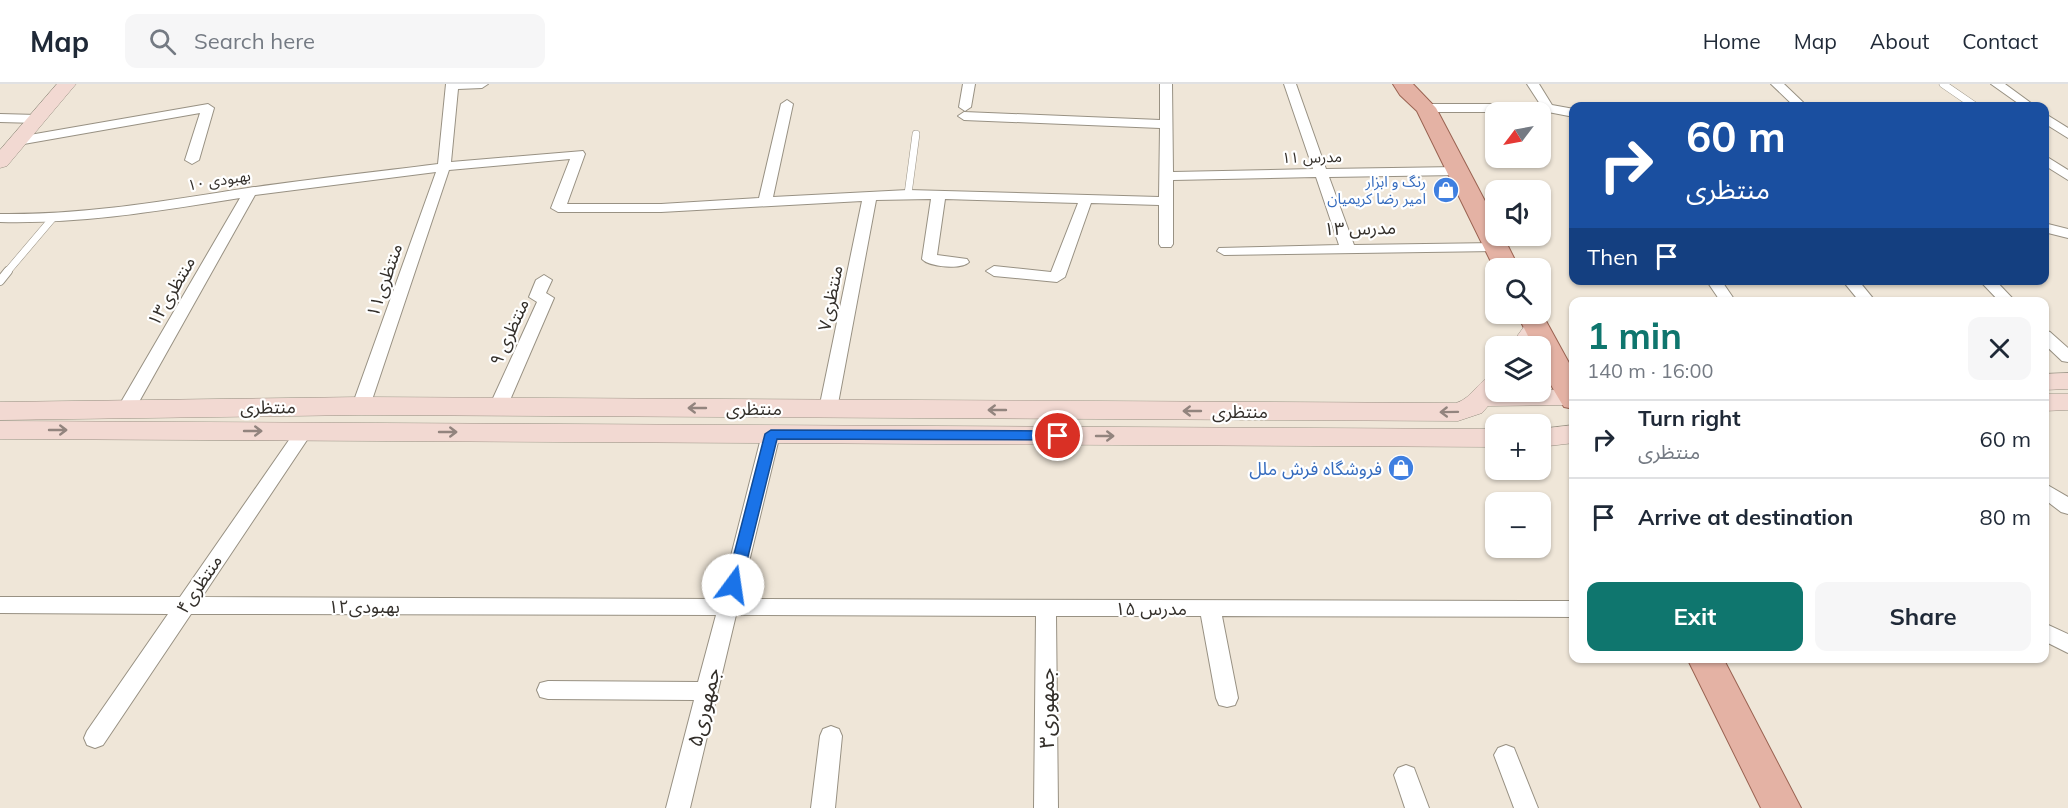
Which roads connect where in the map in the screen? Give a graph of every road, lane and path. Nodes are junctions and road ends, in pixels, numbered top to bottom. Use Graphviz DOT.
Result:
graph roads {
  1 [pos="67,84"];
  2 [pos="482,84"];
  3 [pos="969,84"];
  4 [pos="1166,84"];
  5 [pos="1290,84"];
  6 [pos="1403,84"];
  7 [pos="1423,84"];
  8 [pos="1533,84"];
  9 [pos="1777,84"];
  10 [pos="1943,84"];
  11 [pos="1997,84"];
  12 [pos="452,85"];
  13 [pos="1544,102"];
  14 [pos="1797,102"];
  15 [pos="1969,102"];
  16 [pos="2023,102"];
  17 [pos="787,104"];
  18 [pos="1426,108"];
  19 [pos="1485,108"];
  20 [pos="1551,109"];
  21 [pos="1569,112"];
  22 [pos="0,118"];
  23 [pos="37,119"];
  24 [pos="2049,121"];
  25 [pos="1166,124"];
  26 [pos="916,134"];
  27 [pos="2068,134"];
  28 [pos="18,141"];
  29 [pos="192,160"];
  30 [pos="0,162"];
  31 [pos="2049,163"];
  32 [pos="444,167"];
  33 [pos="1458,171"];
  34 [pos="1321,174"];
  35 [pos="1166,176"];
  36 [pos="2068,176"];
  37 [pos="250,192"];
  38 [pos="908,194"];
  39 [pos="870,195"];
  40 [pos="939,195"];
  41 [pos="1086,199"];
  42 [pos="765,201"];
  43 [pos="1166,201"];
  44 [pos="0,218"];
  45 [pos="52,219"];
  46 [pos="2049,228"];
  47 [pos="2068,234"];
  48 [pos="1166,244"];
  49 [pos="1496,247"];
  50 [pos="1347,248"];
  51 [pos="1224,251"];
  52 [pos="1502,258"];
  53 [pos="962,262"];
  54 [pos="994,271"];
  55 [pos="544,280"];
  56 [pos="0,281"];
  57 [pos="1854,285"];
  58 [pos="1991,285"];
  59 [pos="1865,297"];
  60 [pos="2004,297"];
  61 [pos="1529,329"];
  62 [pos="2049,340"];
  63 [pos="2068,357"];
  64 [pos="2068,381"];
  65 [pos="2049,382"];
  66 [pos="1569,392"];
  67 [pos="1485,394"];
  68 [pos="1551,396"];
  69 [pos="1569,398"];
  70 [pos="2068,402"];
  71 [pos="2049,403"];
  72 [pos="361,406"];
  73 [pos="498,407"];
  74 [pos="126,409"];
  75 [pos="828,409"];
  76 [pos="1338,411"];
  77 [pos="5,424"];
  78 [pos="304,431"];
  79 [pos="771,434"];
  80 [pos="1569,435"];
  81 [pos="1346,437"];
  82 [pos="1551,437"];
  83 [pos="1485,438"];
  84 [pos="2049,493"];
  85 [pos="2068,507"];
  86 [pos="0,604"];
  87 [pos="185,605"];
  88 [pos="728,607"];
  89 [pos="1046,608"];
  90 [pos="1210,608"];
  91 [pos="1569,609"];
  92 [pos="2049,634"];
  93 [pos="2068,644"];
  94 [pos="1708,663"];
  95 [pos="548,690"];
  96 [pos="707,691"];
  97 [pos="1227,698"];
  98 [pos="831,736"];
  99 [pos="95,738"];
  100 [pos="1506,755"];
  101 [pos="1406,776"];
  102 [pos="678,808"];
  103 [pos="823,808"];
  104 [pos="1046,808"];
  105 [pos="1417,808"];
  106 [pos="1526,808"];
  107 [pos="1780,808"];
  1 -- 23 [label="street"];
  2 -- 12 [label="street"];
  3 -- 25 [label="street"];
  4 -- 25 [label="street"];
  5 -- 34 [label="street"];
  6 -- 18 [label="main road"];
  7 -- 18 [label="main road"];
  8 -- 13 [label="street"];
  9 -- 14 [label="street"];
  10 -- 15 [label="lane"];
  11 -- 16 [label="street"];
  12 -- 32 [label="street, منتظری۱۱"];
  17 -- 42 [label="street"];
  18 -- 19 [label="street"];
  18 -- 33 [label="main road"];
  20 -- 21 [label="street"];
  22 -- 23 [label="street"];
  23 -- 28 [label="street"];
  24 -- 27 [label="street"];
  25 -- 35 [label="street"];
  26 -- 38 [label="lane"];
  28 -- 29 [label="street"];
  28 -- 30 [label="street"];
  31 -- 36 [label="street"];
  32 -- 37 [label="street, بهبودی ۱۰"];
  32 -- 42 [label="street, بهبودی ۱۰"];
  32 -- 72 [label="street, منتظری۱۱"];
  33 -- 34 [label="street, مدرس ۱۱"];
  33 -- 49 [label="main road"];
  34 -- 35 [label="street, مدرس ۱۱"];
  34 -- 50 [label="street"];
  35 -- 43 [label="street"];
  37 -- 45 [label="street, بهبودی ۱۰"];
  37 -- 74 [label="street, منتظری۱۳"];
  38 -- 39 [label="street"];
  38 -- 40 [label="street"];
  39 -- 42 [label="street"];
  39 -- 75 [label="street, منتظری۷"];
  40 -- 41 [label="street"];
  40 -- 53 [label="street"];
  41 -- 43 [label="street"];
  41 -- 54 [label="street"];
  43 -- 48 [label="street"];
  44 -- 45 [label="street, بهبودی ۱۰"];
  45 -- 56 [label="lane"];
  46 -- 47 [label="street"];
  49 -- 50 [label="street, مدرس ۱۳"];
  49 -- 52 [label="main road"];
  50 -- 51 [label="street, مدرس ۱۳"];
  55 -- 73 [label="street, منتظری ۹"];
  57 -- 59 [label="street"];
  58 -- 60 [label="street"];
  61 -- 66 [label="main road"];
  62 -- 63 [label="street"];
  64 -- 65 [label="street"];
  67 -- 76 [label="street, منتظری, one-way"];
  68 -- 69 [label="street"];
  70 -- 71 [label="street"];
  72 -- 73 [label="street, منتظری"];
  72 -- 74 [label="street, منتظری"];
  75 -- 73 [label="street, منتظری, one-way"];
  74 -- 77 [label="street, منتظری"];
  76 -- 75 [label="street, منتظری, one-way"];
  76 -- 81 [label="street"];
  77 -- 78 [label="street, منتظری, one-way"];
  78 -- 79 [label="street, منتظری, one-way"];
  78 -- 87 [label="street, منتظری۴"];
  79 -- 81 [label="street, منتظری, one-way"];
  79 -- 88 [label="street, جمهوری۵"];
  80 -- 82 [label="street"];
  81 -- 83 [label="street, منتظری"];
  84 -- 85 [label="street"];
  86 -- 87 [label="street, بهبودی۱۲"];
  87 -- 88 [label="street, بهبودی۱۲"];
  87 -- 99 [label="street, منتظری۴"];
  88 -- 89 [label="street, مدرس ۱۵"];
  88 -- 96 [label="street, جمهوری۵"];
  89 -- 90 [label="street, مدرس ۱۵"];
  89 -- 104 [label="street, جمهوری۳"];
  90 -- 91 [label="street, مدرس ۱۵"];
  90 -- 97 [label="street"];
  92 -- 93 [label="street"];
  94 -- 107 [label="main road"];
  95 -- 96 [label="street"];
  96 -- 102 [label="street, جمهوری۵"];
  98 -- 103 [label="street"];
  100 -- 106 [label="street"];
  101 -- 105 [label="street"];
}
